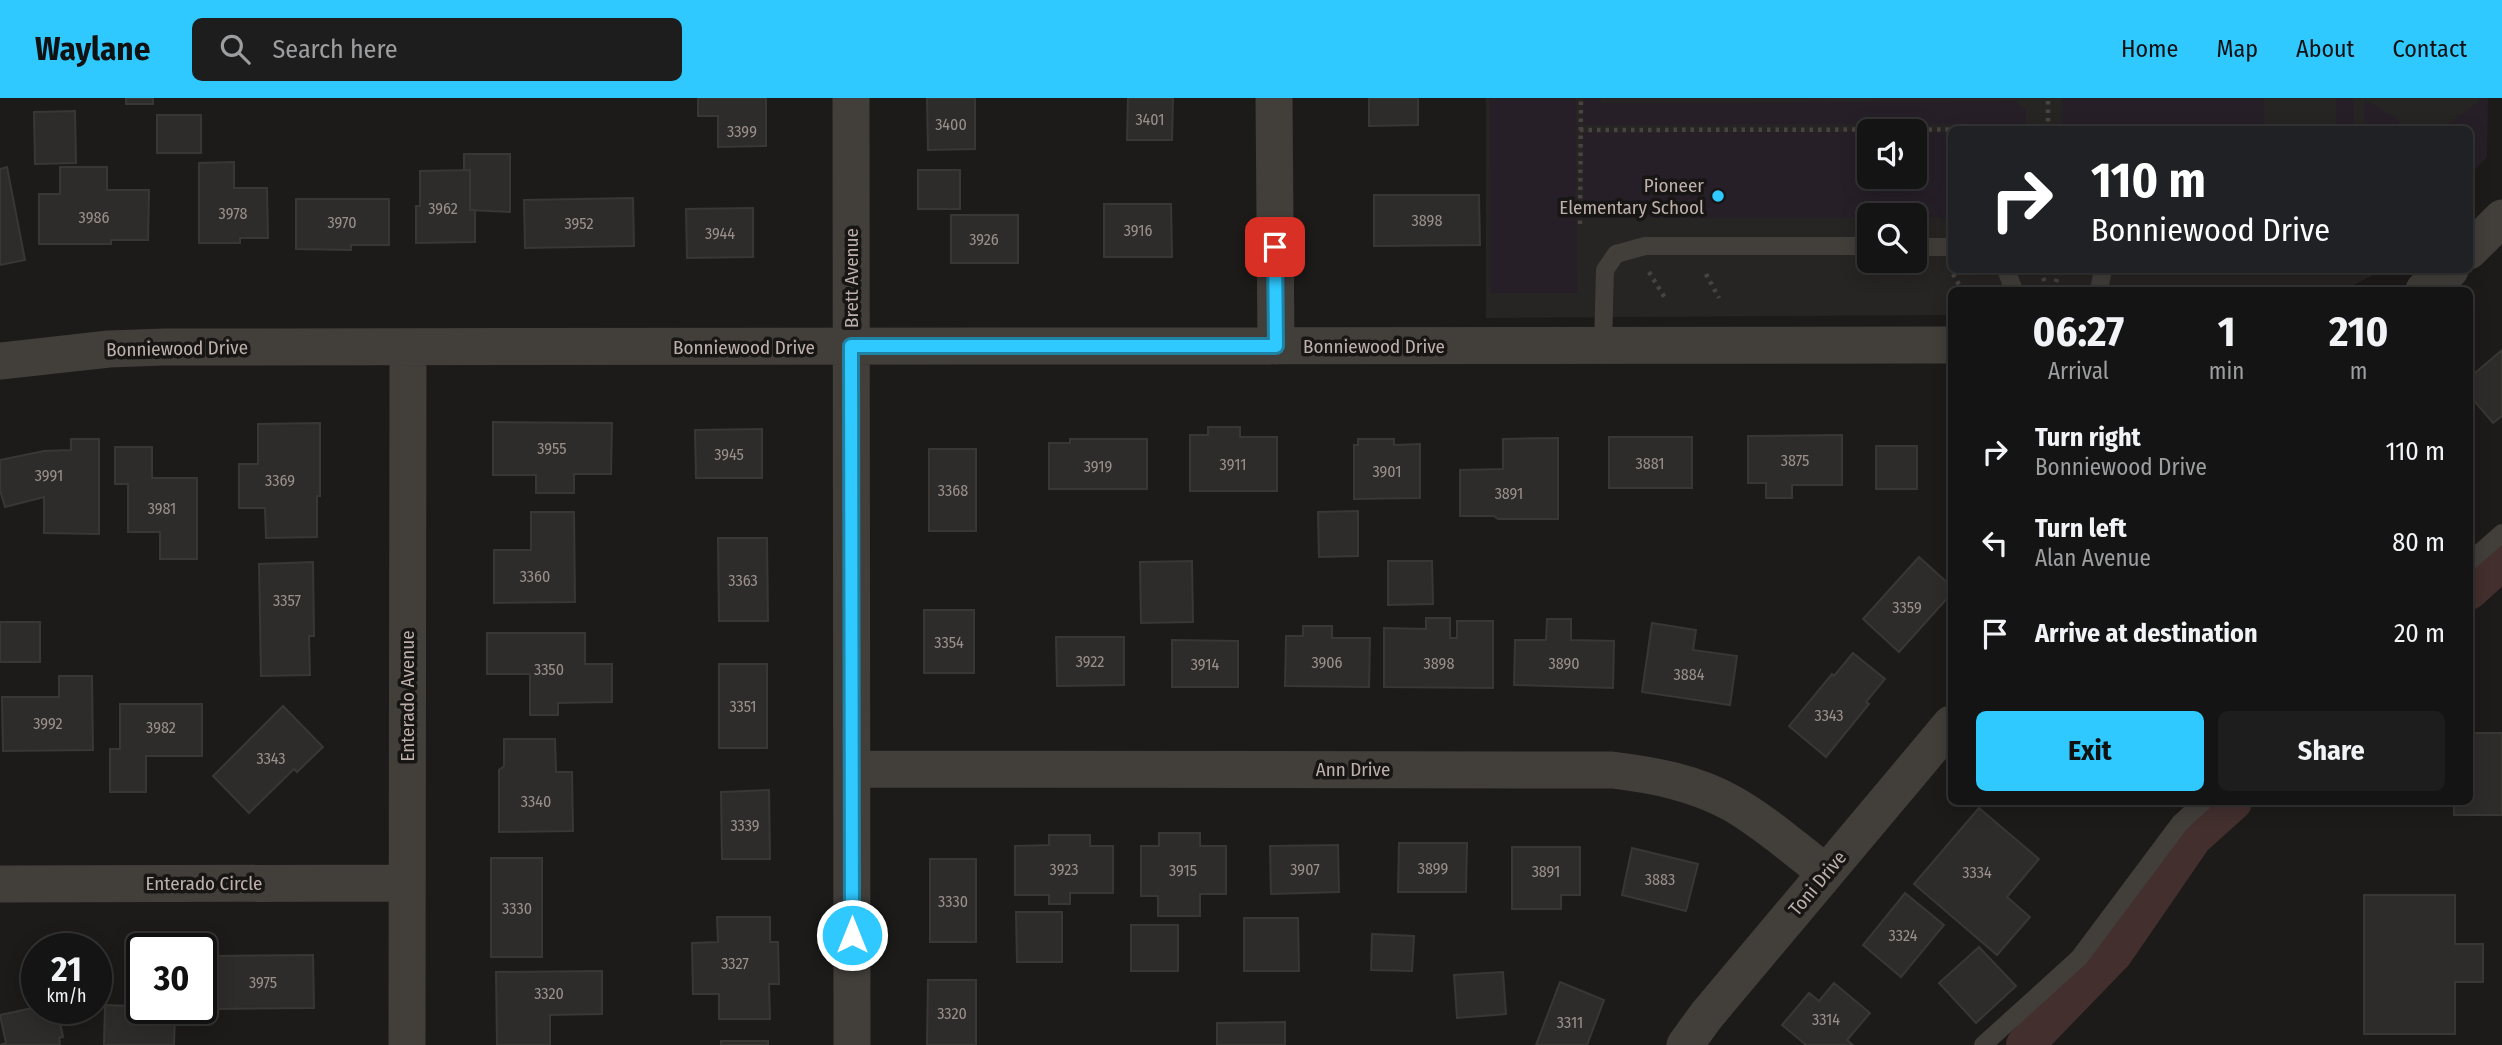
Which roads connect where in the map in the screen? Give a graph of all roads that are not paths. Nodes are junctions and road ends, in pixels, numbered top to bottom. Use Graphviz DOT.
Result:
graph roads {
  1 [pos="850,98"];
  2 [pos="1275,98"];
  3 [pos="2502,218"];
  4 [pos="1857,246"];
  5 [pos="2473,247"];
  6 [pos="1927,250"];
  7 [pos="1948,256"];
  8 [pos="2444,273"];
  9 [pos="2428,287"];
  10 [pos="1948,345"];
  11 [pos="851,346"];
  12 [pos="1276,346"];
  13 [pos="1603,346"];
  14 [pos="408,347"];
  15 [pos="0,361"];
  16 [pos="2502,533"];
  17 [pos="2473,558"];
  18 [pos="1948,728"];
  19 [pos="852,769"];
  20 [pos="2200,805"];
  21 [pos="1825,872"];
  22 [pos="407,883"];
  23 [pos="0,884"];
  24 [pos="407,1045"];
  25 [pos="852,1045"];
  26 [pos="1685,1045"];
  27 [pos="1983,1045"];
  1 -- 11 [label="street, Brett Avenue"];
  2 -- 12 [label="street"];
  3 -- 5 [label="street"];
  4 -- 13 [label="lane"];
  6 -- 7 [label="lane"];
  8 -- 9 [label="street"];
  10 -- 13 [label="street, Bonniewood Drive"];
  11 -- 12 [label="street, Bonniewood Drive"];
  11 -- 14 [label="street, Bonniewood Drive"];
  11 -- 19 [label="street, Brett Avenue"];
  12 -- 13 [label="street, Bonniewood Drive"];
  14 -- 15 [label="street, Bonniewood Drive"];
  14 -- 22 [label="street, Enterado Avenue"];
  16 -- 17 [label="lane"];
  18 -- 21 [label="street, Toni Drive"];
  19 -- 21 [label="street, Ann Drive"];
  19 -- 25 [label="street, Brett Avenue"];
  20 -- 27 [label="lane"];
  21 -- 26 [label="street, Toni Drive"];
  22 -- 23 [label="street, Enterado Circle"];
  22 -- 24 [label="street, Enterado Avenue"];
}
